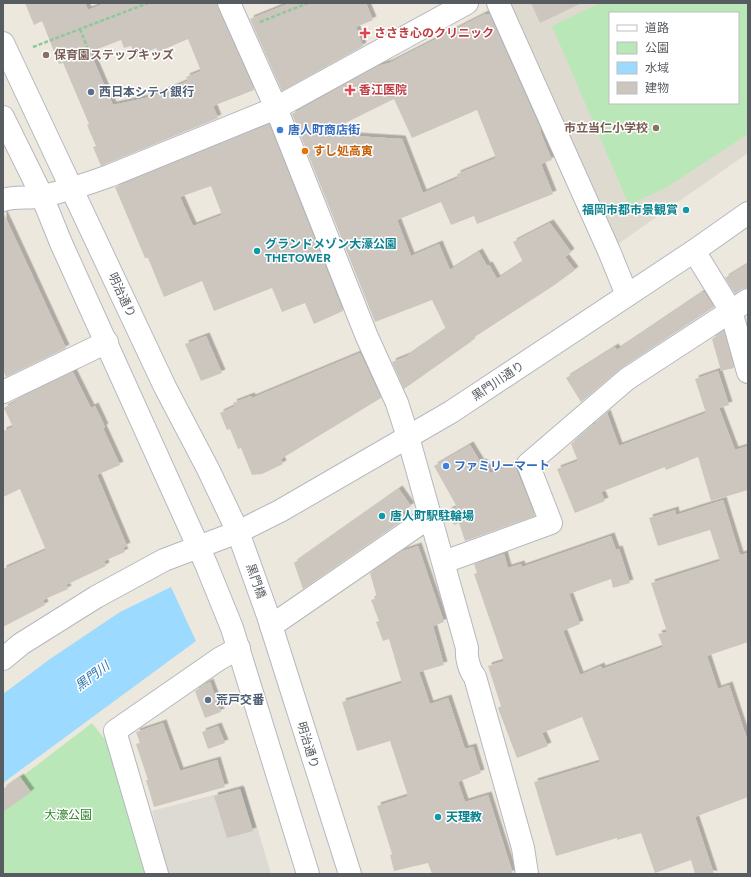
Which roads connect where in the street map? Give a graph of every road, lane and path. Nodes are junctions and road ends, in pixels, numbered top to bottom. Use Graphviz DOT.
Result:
graph roads {
  1 [pos="148,3"];
  2 [pos="229,3"];
  3 [pos="308,3"];
  4 [pos="467,3"];
  5 [pos="498,3"];
  6 [pos="80,29"];
  7 [pos="240,29"];
  8 [pos="3,43"];
  9 [pos="33,47"];
  10 [pos="92,59"];
  11 [pos="276,108"];
  12 [pos="3,116"];
  13 [pos="72,189"];
  14 [pos="42,196"];
  15 [pos="3,200"];
  16 [pos="748,213"];
  17 [pos="694,251"];
  18 [pos="627,295"];
  19 [pos="739,306"];
  20 [pos="107,342"];
  21 [pos="748,372"];
  22 [pos="3,392"];
  23 [pos="408,437"];
  24 [pos="431,516"];
  25 [pos="241,539"];
  26 [pos="202,556"];
  27 [pos="444,562"];
  28 [pos="270,621"];
  29 [pos="239,648"];
  30 [pos="3,659"];
  31 [pos="157,874"];
  32 [pos="308,874"];
  33 [pos="350,874"];
  34 [pos="527,874"];
  1 -- 6 [label="path"];
  2 -- 7 [label="street"];
  3 -- 7 [label="path"];
  4 -- 11 [label="street"];
  5 -- 18 [label="street"];
  6 -- 9 [label="path"];
  6 -- 10 [label="path"];
  7 -- 11 [label="street"];
  8 -- 13 [label="street, 明治通り"];
  11 -- 13 [label="street"];
  11 -- 23 [label="street"];
  12 -- 14 [label="street"];
  13 -- 14 [label="street"];
  13 -- 25 [label="street, 明治通り"];
  14 -- 15 [label="street"];
  14 -- 20 [label="street"];
  16 -- 17 [label="street, 黒門川通り"];
  17 -- 18 [label="street, 黒門川通り"];
  17 -- 19 [label="street"];
  18 -- 23 [label="street, 黒門川通り"];
  19 -- 21 [label="street"];
  19 -- 27 [label="street"];
  20 -- 22 [label="street"];
  20 -- 26 [label="street"];
  23 -- 24 [label="street"];
  23 -- 25 [label="street, 黒門川通り"];
  24 -- 27 [label="street"];
  24 -- 28 [label="street"];
  25 -- 26 [label="street, 黒門川通り"];
  25 -- 28 [label="street, 黒門橋"];
  26 -- 29 [label="street"];
  26 -- 30 [label="street, 黒門川通り"];
  27 -- 34 [label="street"];
  28 -- 33 [label="street, 明治通り"];
  29 -- 31 [label="street"];
  29 -- 32 [label="street"];
}
